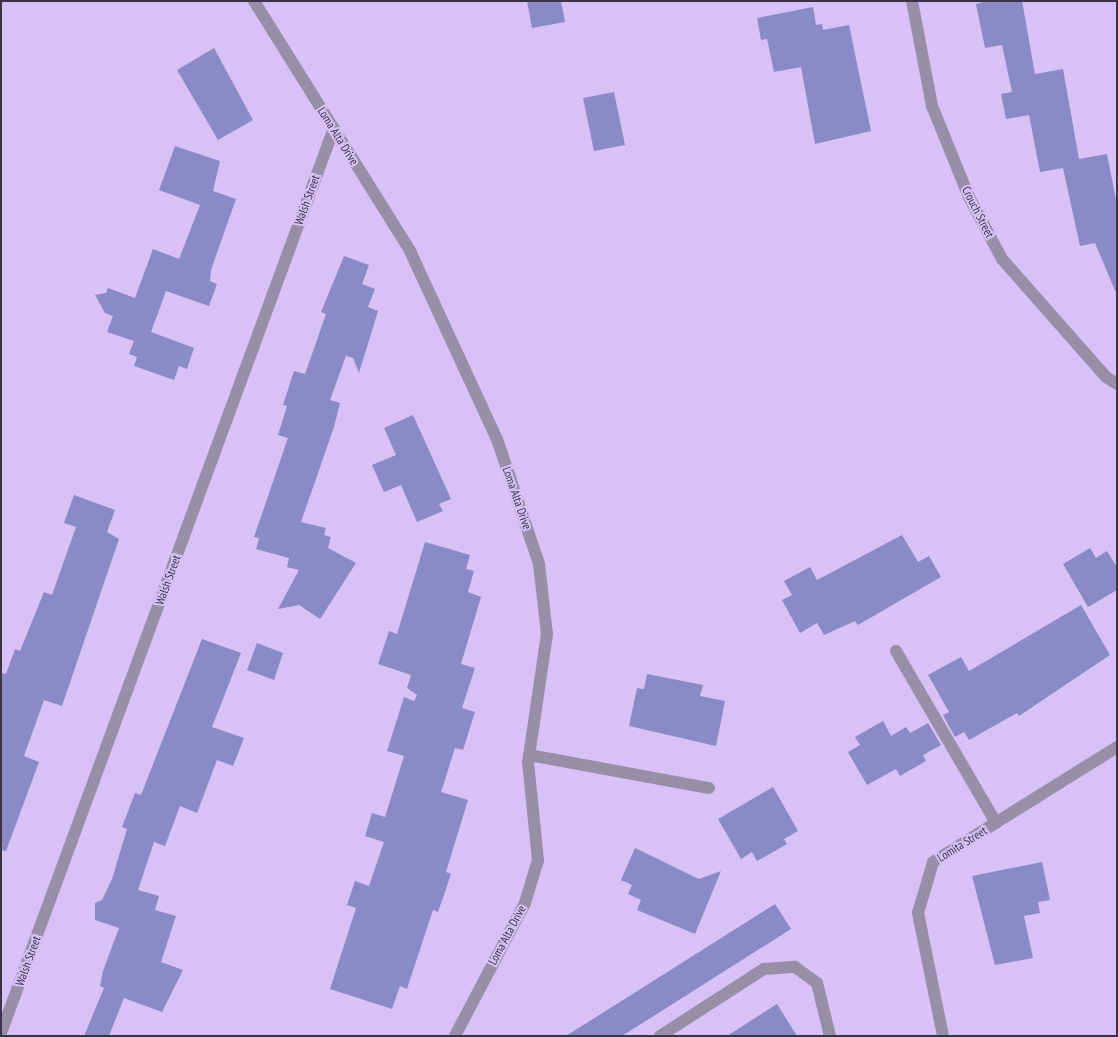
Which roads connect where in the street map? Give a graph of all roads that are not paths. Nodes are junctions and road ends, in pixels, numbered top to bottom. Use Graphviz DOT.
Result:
graph roads {
  1 [pos="254,1"];
  2 [pos="912,1"];
  3 [pos="334,128"];
  4 [pos="1117,384"];
  5 [pos="896,651"];
  6 [pos="1117,747"];
  7 [pos="529,755"];
  8 [pos="709,788"];
  9 [pos="996,823"];
  10 [pos="1,1032"];
  11 [pos="455,1036"];
  12 [pos="660,1036"];
  13 [pos="830,1036"];
  14 [pos="943,1036"];
  1 -- 3 [label="street, Loma Alta Drive"];
  2 -- 4 [label="street, Crouch Street"];
  3 -- 7 [label="street, Loma Alta Drive"];
  3 -- 10 [label="street, Walsh Street"];
  5 -- 9 [label="street"];
  6 -- 9 [label="street, Lomita Street"];
  7 -- 8 [label="street"];
  7 -- 11 [label="street, Loma Alta Drive"];
  9 -- 14 [label="street, Lomita Street"];
  12 -- 13 [label="street"];
}
